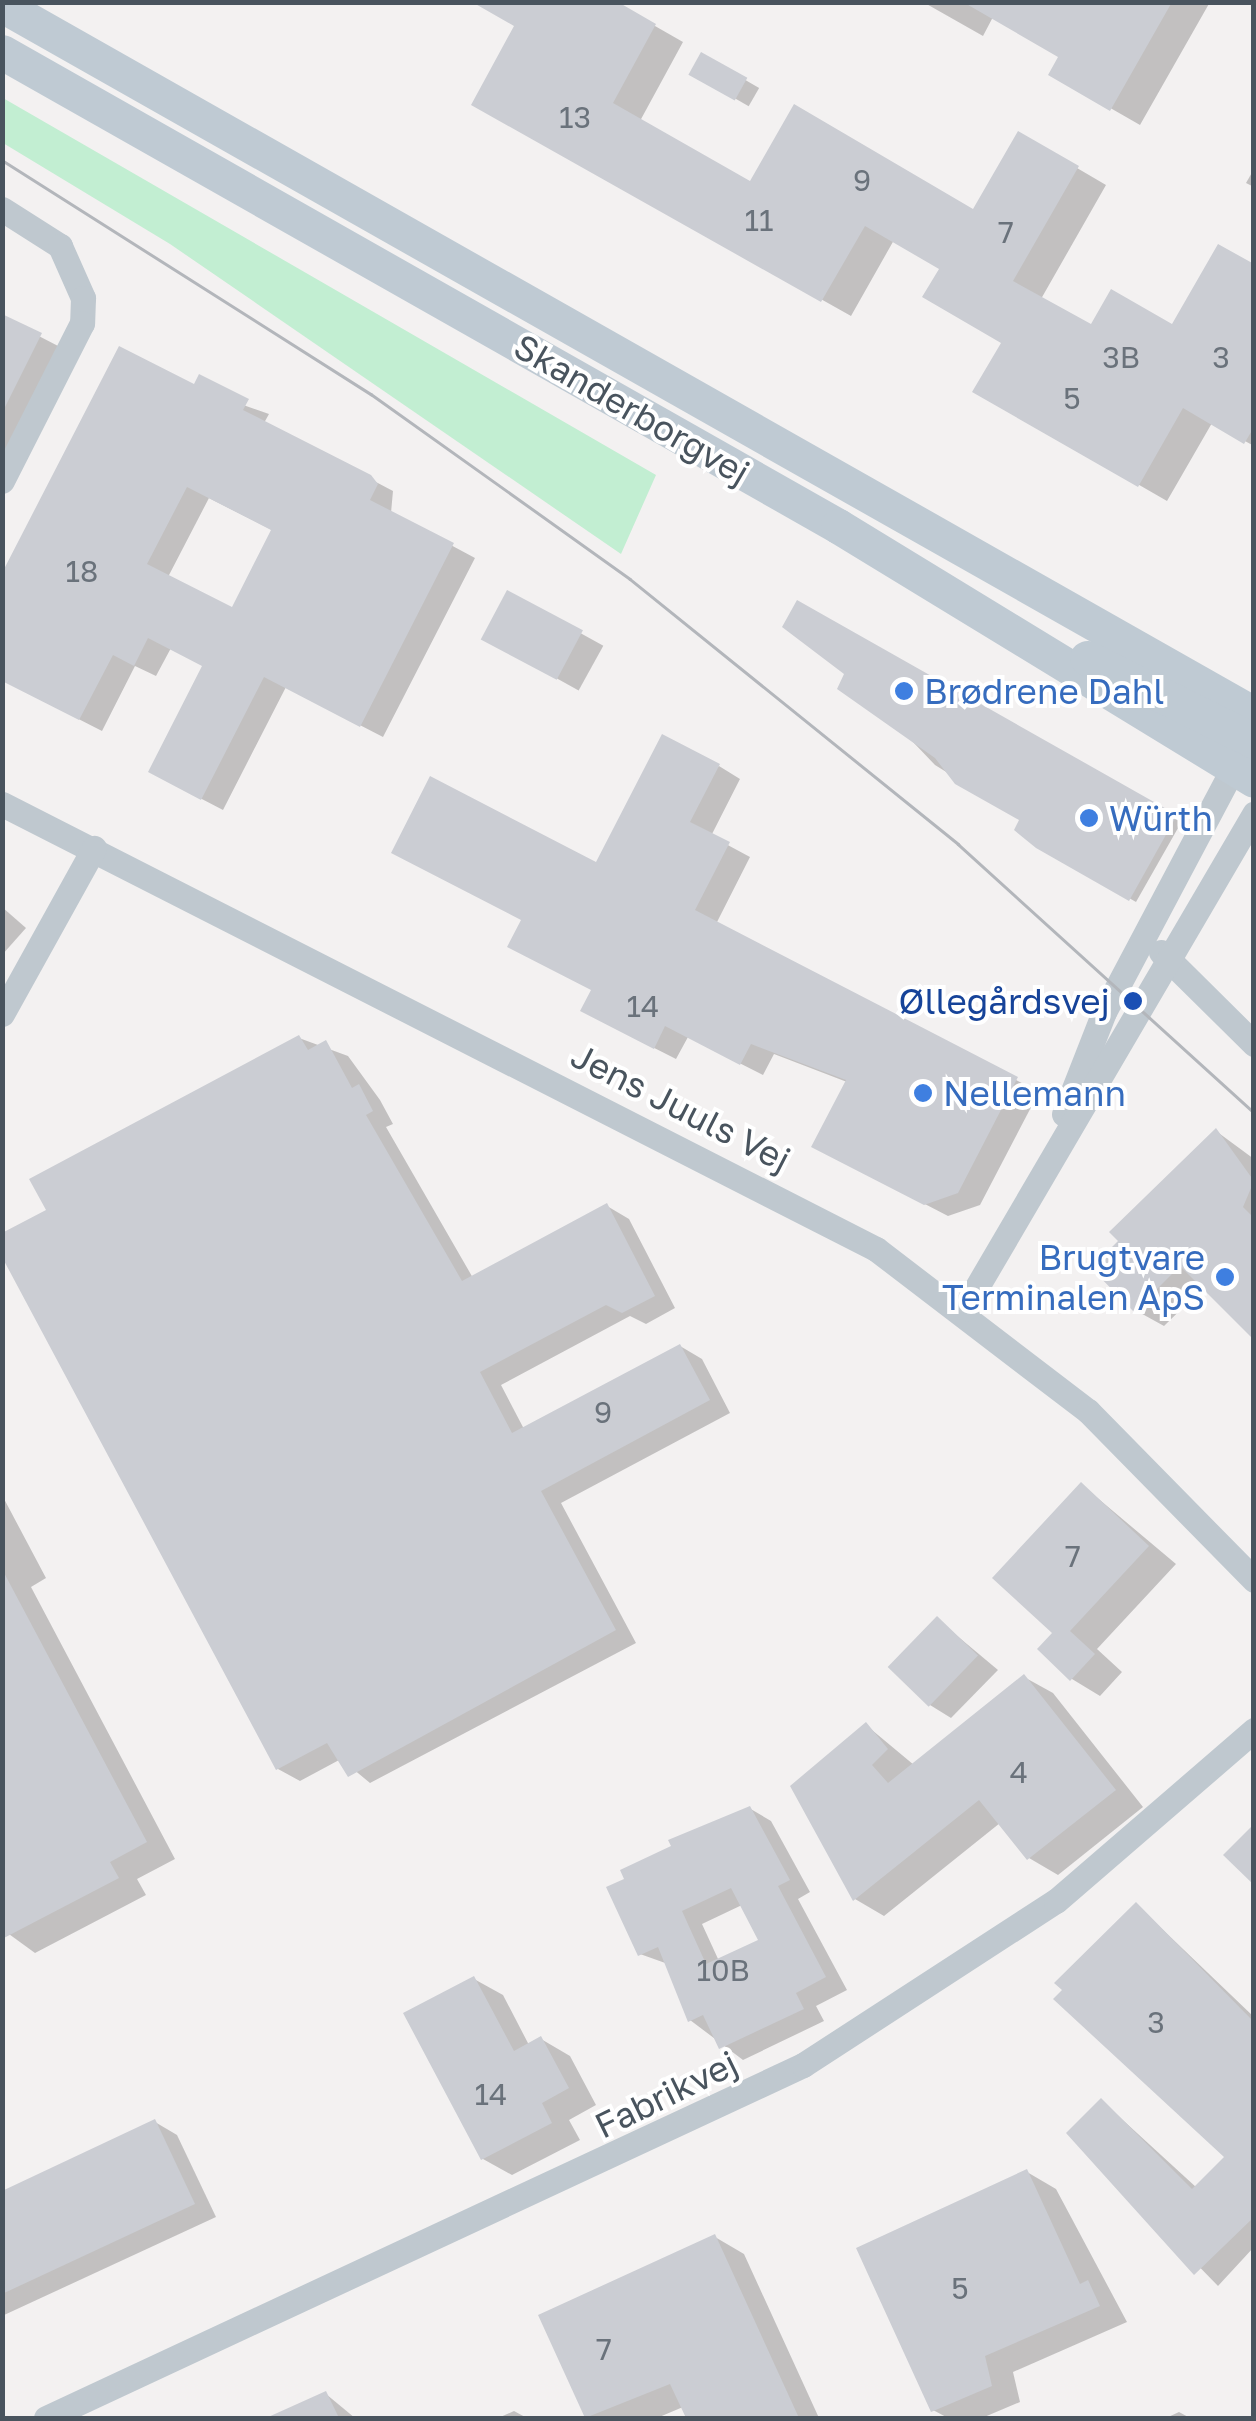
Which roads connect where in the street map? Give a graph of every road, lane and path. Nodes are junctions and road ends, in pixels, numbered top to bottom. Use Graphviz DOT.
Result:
graph roads {
  1 [pos="2,5"];
  2 [pos="2,52"];
  3 [pos="2,209"];
  4 [pos="2,481"];
  5 [pos="1246,758"];
  6 [pos="2,804"];
  7 [pos="1254,814"];
  8 [pos="94,848"];
  9 [pos="1146,938"];
  10 [pos="1170,961"];
  11 [pos="2,1014"];
  12 [pos="1254,1044"];
  13 [pos="1046,1162"];
  14 [pos="964,1309"];
  15 [pos="1254,1580"];
  16 [pos="1254,1730"];
  17 [pos="46,2418"];
  1 -- 5 [label="main road, Skanderborgvej"];
  2 -- 5 [label="main road, Skanderborgvej"];
  3 -- 4 [label="street"];
  5 -- 9 [label="street"];
  6 -- 8 [label="street, Jens Juuls Vej"];
  7 -- 10 [label="street"];
  8 -- 11 [label="street"];
  8 -- 14 [label="street, Jens Juuls Vej"];
  9 -- 10 [label="street"];
  9 -- 13 [label="street"];
  10 -- 12 [label="street"];
  10 -- 13 [label="street"];
  13 -- 14 [label="street"];
  14 -- 15 [label="street, Jens Juuls Vej"];
  16 -- 17 [label="street, Fabrikvej"];
}
